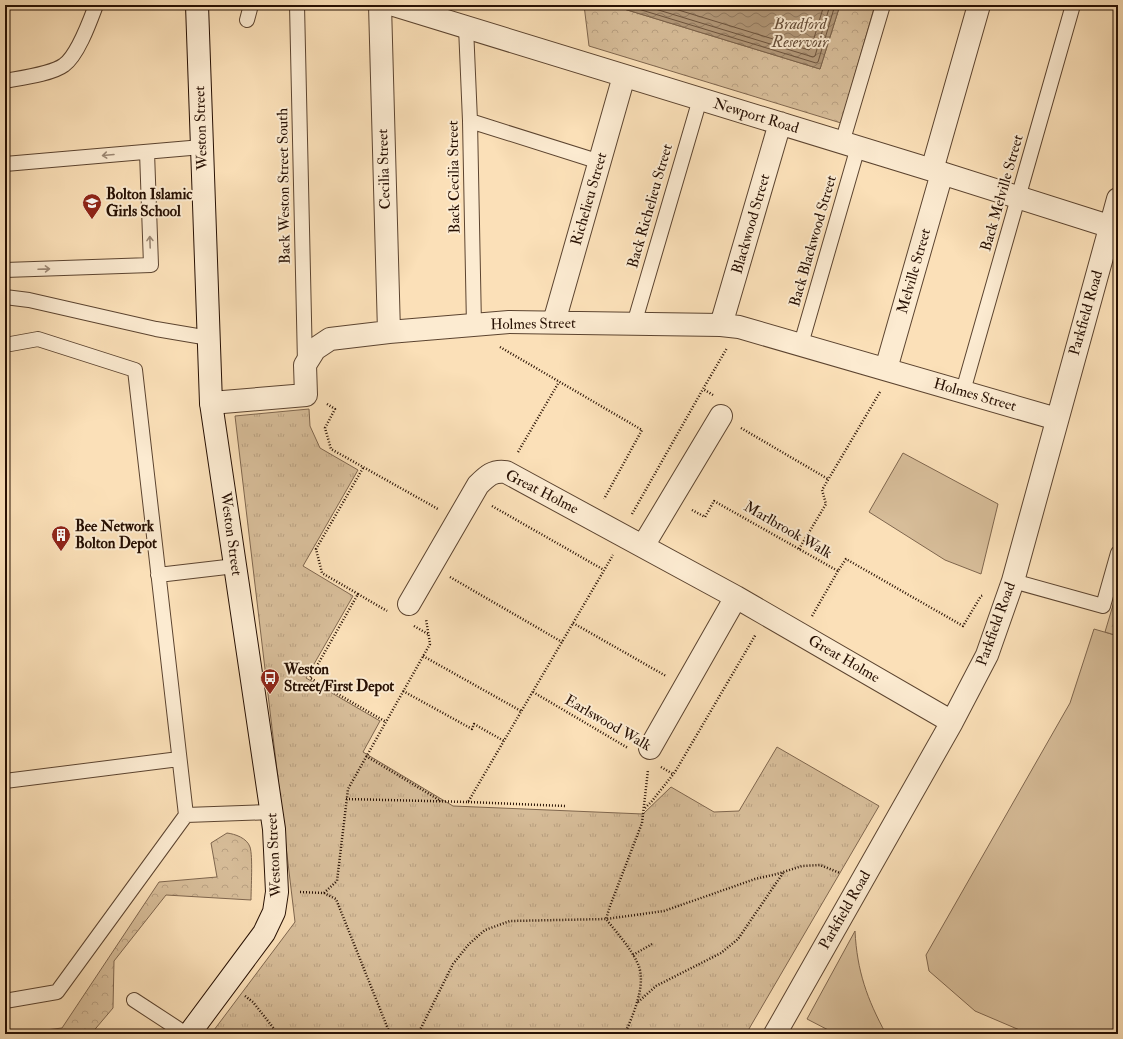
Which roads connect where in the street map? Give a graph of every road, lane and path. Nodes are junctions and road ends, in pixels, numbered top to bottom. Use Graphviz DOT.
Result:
graph roads {
  1 [pos="96,5"];
  2 [pos="197,5"];
  3 [pos="251,5"];
  4 [pos="297,5"];
  5 [pos="380,5"];
  6 [pos="394,5"];
  7 [pos="883,5"];
  8 [pos="979,5"];
  9 [pos="1073,5"];
  10 [pos="247,20"];
  11 [pos="466,27"];
  12 [pos="624,76"];
  13 [pos="5,81"];
  14 [pos="700,99"];
  15 [pos="470,122"];
  16 [pos="780,123"];
  17 [pos="850,145"];
  18 [pos="202,147"];
  19 [pos="147,152"];
  20 [pos="600,162"];
  21 [pos="5,164"];
  22 [pos="937,172"];
  23 [pos="1018,198"];
  24 [pos="1118,199"];
  25 [pos="1114,228"];
  26 [pos="5,270"];
  27 [pos="5,297"];
  28 [pos="554,322"];
  29 [pos="634,324"];
  30 [pos="477,325"];
  31 [pos="730,326"];
  32 [pos="389,332"];
  33 [pos="209,338"];
  34 [pos="801,344"];
  35 [pos="5,345"];
  36 [pos="305,365"];
  37 [pos="890,370"];
  38 [pos="559,382"];
  39 [pos="703,389"];
  40 [pos="962,391"];
  41 [pos="306,395"];
  42 [pos="211,403"];
  43 [pos="721,416"];
  44 [pos="1056,419"];
  45 [pos="363,468"];
  46 [pos="506,472"];
  47 [pos="828,480"];
  48 [pos="472,495"];
  49 [pos="672,498"];
  50 [pos="593,518"];
  51 [pos="457,520"];
  52 [pos="622,535"];
  53 [pos="643,546"];
  54 [pos="799,549"];
  55 [pos="1118,553"];
  56 [pos="236,566"];
  57 [pos="431,566"];
  58 [pos="604,570"];
  59 [pos="838,571"];
  60 [pos="158,575"];
  61 [pos="1011,585"];
  62 [pos="736,597"];
  63 [pos="409,604"];
  64 [pos="767,614"];
  65 [pos="573,623"];
  66 [pos="801,634"];
  67 [pos="562,642"];
  68 [pos="422,656"];
  69 [pos="685,687"];
  70 [pos="403,691"];
  71 [pos="533,692"];
  72 [pos="521,711"];
  73 [pos="386,722"];
  74 [pos="952,722"];
  75 [pos="504,741"];
  76 [pos="629,748"];
  77 [pos="649,754"];
  78 [pos="366,756"];
  79 [pos="179,759"];
  80 [pos="673,774"];
  81 [pos="5,781"];
  82 [pos="346,799"];
  83 [pos="441,801"];
  84 [pos="468,802"];
  85 [pos="565,806"];
  86 [pos="644,808"];
  87 [pos="272,812"];
  88 [pos="186,815"];
  89 [pos="783,872"];
  90 [pos="861,881"];
  91 [pos="277,892"];
  92 [pos="324,892"];
  93 [pos="606,919"];
  94 [pos="652,944"];
  95 [pos="633,955"];
  96 [pos="227,983"];
  97 [pos="134,1000"];
  98 [pos="5,1001"];
  99 [pos="637,1002"];
  100 [pos="783,1031"];
  101 [pos="188,1034"];
  102 [pos="276,1034"];
  103 [pos="390,1034"];
  104 [pos="418,1034"];
  105 [pos="625,1034"];
  1 -- 13 [label="lane"];
  2 -- 18 [label="street, Weston Street"];
  3 -- 10 [label="lane"];
  4 -- 36 [label="lane, Back Weston Street South"];
  5 -- 32 [label="street, Cecilia Street"];
  6 -- 11 [label="street, Newport Road"];
  7 -- 17 [label="lane, Back Blackwood Street"];
  8 -- 22 [label="street, Melville Street"];
  9 -- 23 [label="lane, Back Melville Street"];
  11 -- 12 [label="street, Newport Road"];
  11 -- 15 [label="lane, Back Cecilia Street"];
  12 -- 14 [label="street, Newport Road"];
  12 -- 20 [label="street, Richelieu Street"];
  14 -- 16 [label="street, Newport Road"];
  14 -- 29 [label="lane, Back Richelieu Street"];
  15 -- 20 [label="lane"];
  15 -- 30 [label="lane, Back Cecilia Street"];
  16 -- 17 [label="street, Newport Road"];
  16 -- 31 [label="street, Blackwood Street"];
  17 -- 22 [label="street, Newport Road"];
  17 -- 34 [label="lane, Back Blackwood Street"];
  18 -- 19 [label="lane"];
  18 -- 33 [label="street, Weston Street"];
  19 -- 21 [label="lane, one-way"];
  26 -- 19 [label="lane, one-way"];
  20 -- 28 [label="street, Richelieu Street"];
  22 -- 23 [label="street, Newport Road"];
  22 -- 37 [label="street, Melville Street"];
  23 -- 25 [label="street, Newport Road"];
  23 -- 40 [label="lane, Back Melville Street"];
  24 -- 25 [label="street, Parkfield Road"];
  25 -- 44 [label="street, Parkfield Road"];
  27 -- 33 [label="lane"];
  28 -- 29 [label="street, Holmes Street"];
  28 -- 30 [label="street, Holmes Street"];
  29 -- 31 [label="street, Holmes Street"];
  30 -- 32 [label="street, Holmes Street"];
  30 -- 38 [label="path"];
  31 -- 34 [label="street, Holmes Street"];
  31 -- 39 [label="path"];
  32 -- 36 [label="street, Holmes Street"];
  33 -- 42 [label="street, Weston Street"];
  34 -- 37 [label="street, Holmes Street"];
  35 -- 60 [label="lane"];
  36 -- 41 [label="street"];
  37 -- 40 [label="street, Holmes Street"];
  37 -- 47 [label="path"];
  38 -- 46 [label="path"];
  38 -- 50 [label="path"];
  39 -- 43 [label="path"];
  39 -- 52 [label="path"];
  40 -- 44 [label="street, Holmes Street"];
  41 -- 42 [label="street"];
  41 -- 45 [label="path"];
  42 -- 56 [label="street, Weston Street"];
  43 -- 47 [label="path"];
  43 -- 49 [label="street"];
  44 -- 61 [label="street, Parkfield Road"];
  45 -- 51 [label="path"];
  45 -- 73 [label="path"];
  46 -- 48 [label="street, Great Holme"];
  46 -- 50 [label="street, Great Holme"];
  47 -- 54 [label="path"];
  48 -- 51 [label="street, Great Holme"];
  48 -- 58 [label="path"];
  49 -- 53 [label="street"];
  49 -- 54 [label="path, Marlbrook Walk"];
  50 -- 52 [label="street, Great Holme"];
  51 -- 57 [label="street, Great Holme"];
  52 -- 53 [label="street, Great Holme"];
  52 -- 58 [label="path"];
  53 -- 62 [label="street, Great Holme"];
  54 -- 59 [label="path, Marlbrook Walk"];
  55 -- 61 [label="lane"];
  56 -- 60 [label="lane"];
  56 -- 87 [label="street, Weston Street"];
  57 -- 63 [label="street, Great Holme"];
  57 -- 67 [label="path"];
  58 -- 65 [label="path"];
  59 -- 61 [label="path, Marlbrook Walk"];
  59 -- 66 [label="path"];
  60 -- 79 [label="lane"];
  61 -- 74 [label="street, Parkfield Road"];
  62 -- 64 [label="street, Great Holme"];
  62 -- 69 [label="street"];
  63 -- 68 [label="path"];
  64 -- 66 [label="street, Great Holme"];
  64 -- 80 [label="path"];
  65 -- 67 [label="path"];
  65 -- 69 [label="path"];
  66 -- 74 [label="street, Great Holme"];
  67 -- 71 [label="path"];
  68 -- 70 [label="path"];
  68 -- 72 [label="path"];
  69 -- 77 [label="street"];
  70 -- 73 [label="path"];
  70 -- 75 [label="path"];
  71 -- 72 [label="path"];
  71 -- 76 [label="path, Earlswood Walk"];
  72 -- 75 [label="path"];
  73 -- 78 [label="path"];
  74 -- 90 [label="street, Parkfield Road"];
  75 -- 84 [label="path"];
  77 -- 80 [label="path, Earlswood Walk"];
  77 -- 86 [label="path"];
  78 -- 82 [label="path"];
  78 -- 83 [label="path"];
  79 -- 81 [label="lane"];
  79 -- 88 [label="lane"];
  80 -- 86 [label="path"];
  82 -- 83 [label="path"];
  82 -- 92 [label="path"];
  83 -- 84 [label="path"];
  84 -- 85 [label="path"];
  86 -- 93 [label="path"];
  87 -- 88 [label="lane"];
  87 -- 91 [label="street, Weston Street"];
  88 -- 98 [label="lane"];
  89 -- 90 [label="path"];
  89 -- 93 [label="path"];
  89 -- 99 [label="path"];
  90 -- 100 [label="street, Parkfield Road"];
  91 -- 92 [label="path"];
  91 -- 96 [label="street, Weston Street"];
  92 -- 103 [label="path"];
  93 -- 95 [label="path"];
  93 -- 104 [label="path"];
  94 -- 95 [label="path"];
  95 -- 99 [label="path"];
  96 -- 101 [label="street, Weston Street"];
  96 -- 102 [label="path"];
  97 -- 101 [label="lane"];
  99 -- 105 [label="path"];
}
